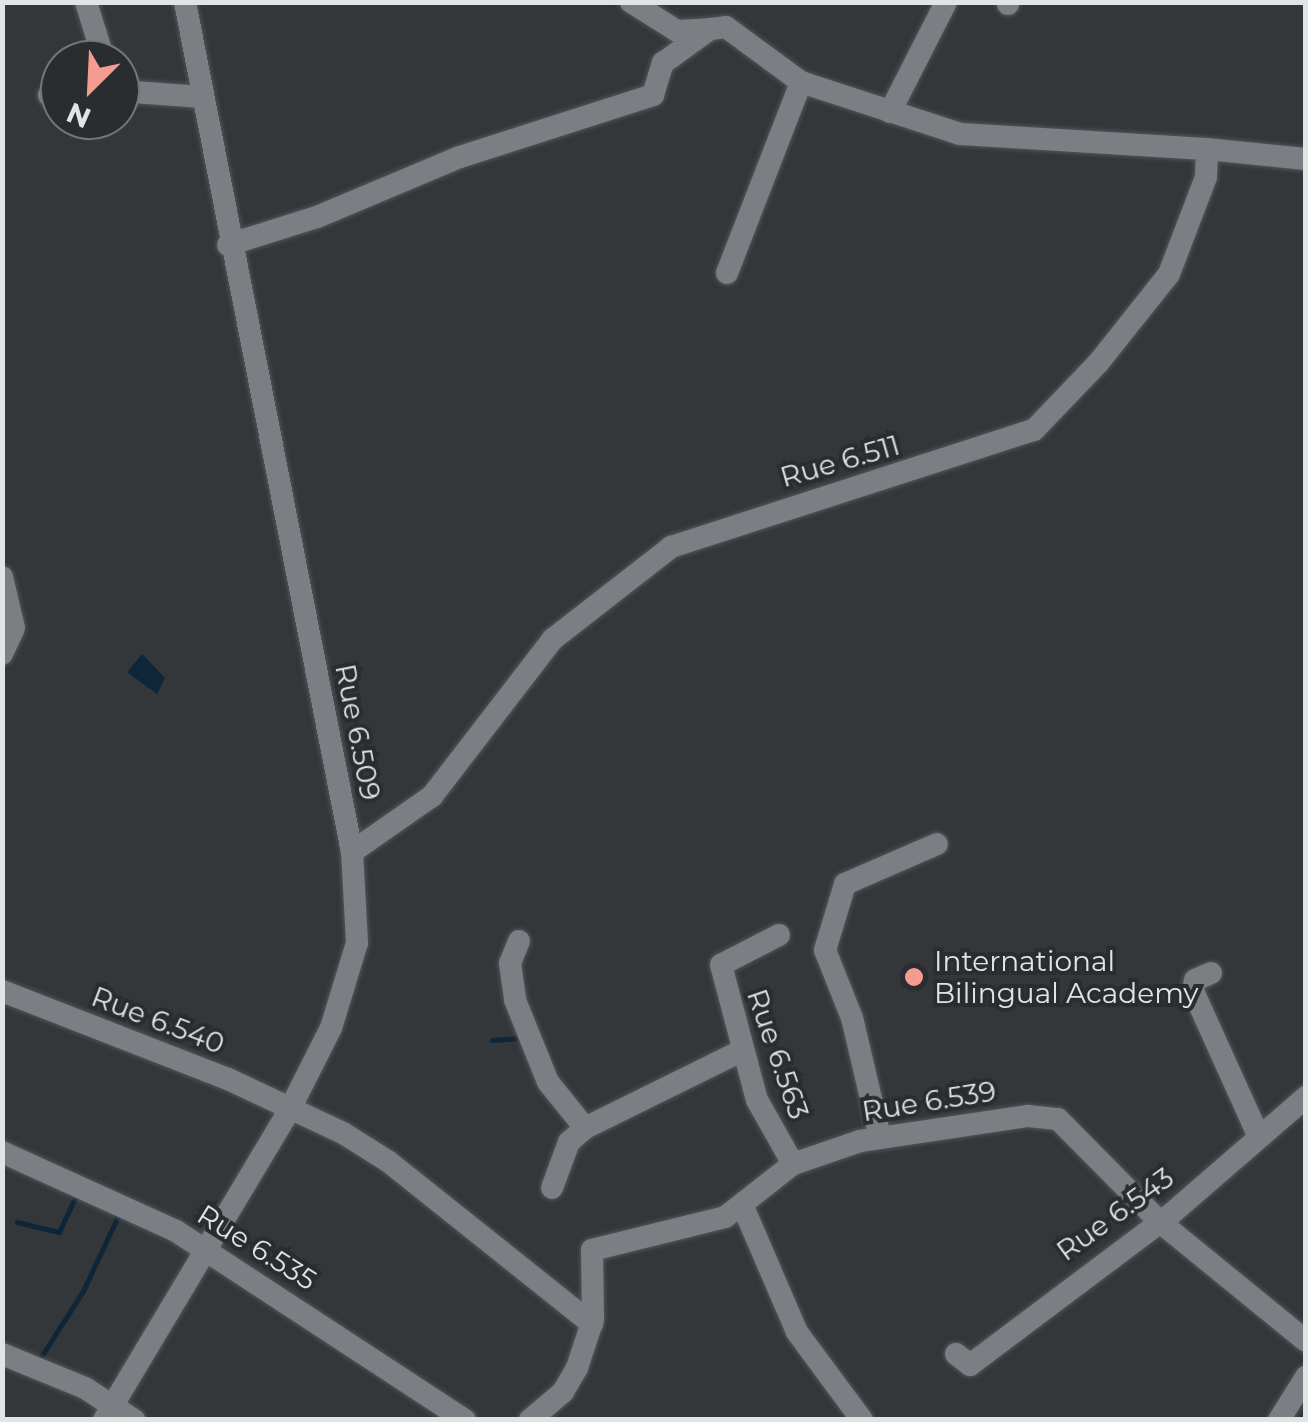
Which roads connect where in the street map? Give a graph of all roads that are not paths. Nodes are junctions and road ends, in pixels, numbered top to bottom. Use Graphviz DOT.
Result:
graph roads {
  1 [pos="86,2"];
  2 [pos="185,2"];
  3 [pos="631,2"];
  4 [pos="946,2"];
  5 [pos="710,29"];
  6 [pos="98,40"];
  7 [pos="802,82"];
  8 [pos="140,92"];
  9 [pos="202,97"];
  10 [pos="890,112"];
  11 [pos="1207,150"];
  12 [pos="1306,159"];
  13 [pos="228,245"];
  14 [pos="726,273"];
  15 [pos="2,577"];
  16 [pos="2,654"];
  17 [pos="937,844"];
  18 [pos="352,852"];
  19 [pos="779,935"];
  20 [pos="519,941"];
  21 [pos="1210,973"];
  22 [pos="2,991"];
  23 [pos="740,1051"];
  24 [pos="1306,1096"];
  25 [pos="289,1111"];
  26 [pos="585,1128"];
  27 [pos="880,1137"];
  28 [pos="1260,1137"];
  29 [pos="2,1152"];
  30 [pos="793,1164"];
  31 [pos="552,1188"];
  32 [pos="742,1204"];
  33 [pos="1160,1222"];
  34 [pos="205,1250"];
  35 [pos="592,1324"];
  36 [pos="1306,1341"];
  37 [pos="2,1354"];
  38 [pos="956,1354"];
  39 [pos="1306,1377"];
  40 [pos="108,1411"];
  41 [pos="134,1420"];
  42 [pos="465,1420"];
  43 [pos="530,1420"];
  44 [pos="862,1420"];
  45 [pos="1279,1420"];
  1 -- 6 [label="street"];
  2 -- 9 [label="street, Rue 6.509"];
  3 -- 5 [label="street"];
  4 -- 10 [label="street"];
  5 -- 7 [label="street"];
  5 -- 13 [label="street"];
  7 -- 10 [label="street"];
  7 -- 14 [label="street"];
  8 -- 9 [label="street"];
  9 -- 13 [label="street, Rue 6.509"];
  10 -- 11 [label="street"];
  11 -- 12 [label="street"];
  11 -- 18 [label="street, Rue 6.511"];
  13 -- 18 [label="street, Rue 6.509"];
  15 -- 16 [label="street"];
  17 -- 27 [label="street"];
  18 -- 25 [label="street, Rue 6.509"];
  19 -- 23 [label="street, Rue 6.563"];
  20 -- 26 [label="street"];
  21 -- 28 [label="street"];
  22 -- 25 [label="street, Rue 6.540"];
  23 -- 26 [label="street"];
  23 -- 30 [label="street, Rue 6.563"];
  24 -- 28 [label="street, Rue 6.543"];
  25 -- 34 [label="street, Rue 6.509"];
  25 -- 35 [label="street, Rue 6.540"];
  26 -- 31 [label="street"];
  27 -- 30 [label="street, Rue 6.539"];
  27 -- 33 [label="street, Rue 6.539"];
  28 -- 33 [label="street, Rue 6.543"];
  29 -- 34 [label="street, Rue 6.535"];
  30 -- 32 [label="street, Rue 6.539"];
  32 -- 35 [label="street, Rue 6.539"];
  32 -- 44 [label="street"];
  33 -- 36 [label="street, Rue 6.539"];
  33 -- 38 [label="street, Rue 6.543"];
  34 -- 40 [label="street, Rue 6.509"];
  34 -- 42 [label="street, Rue 6.535"];
  35 -- 43 [label="street"];
  37 -- 40 [label="street"];
  39 -- 45 [label="street"];
  40 -- 41 [label="street"];
}
